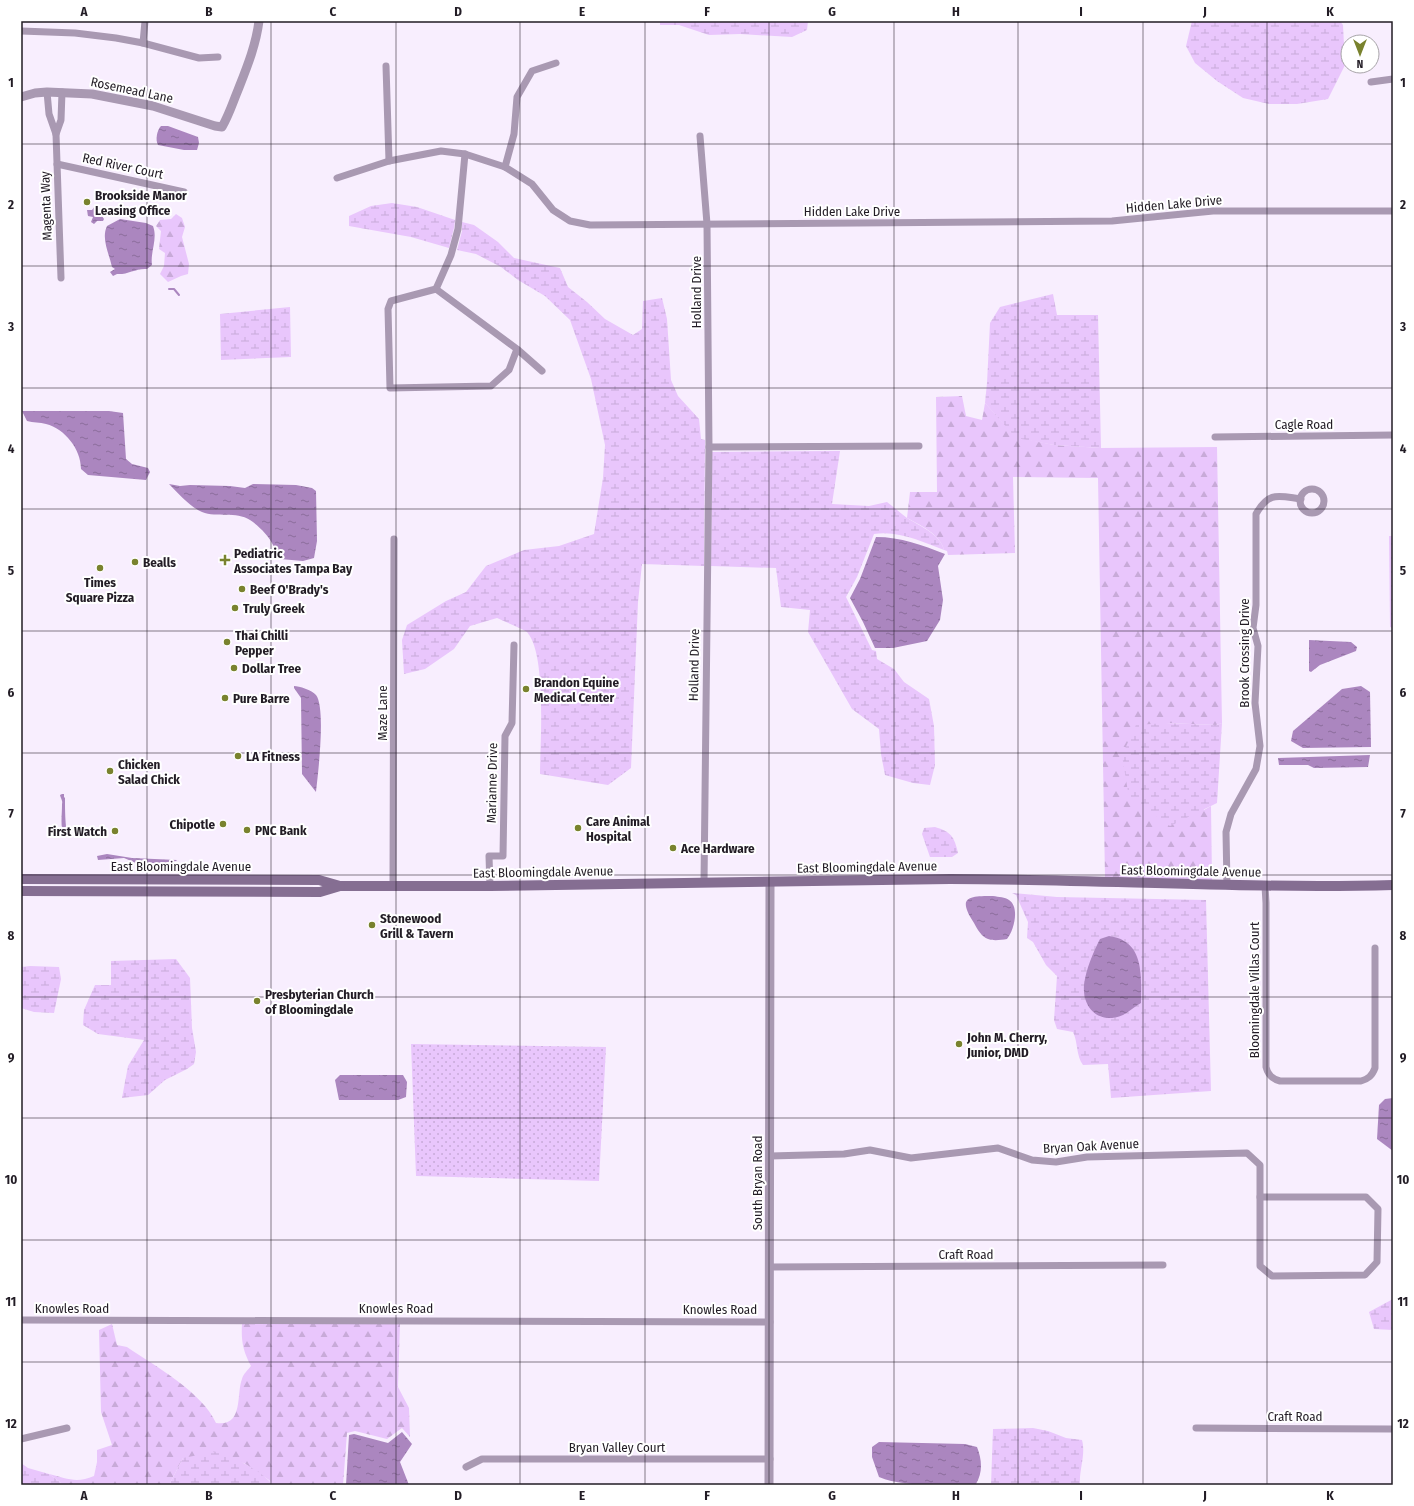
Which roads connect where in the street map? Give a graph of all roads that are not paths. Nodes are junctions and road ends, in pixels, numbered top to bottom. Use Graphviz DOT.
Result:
graph roads {
  1 [pos="145,21"];
  2 [pos="258,21"];
  3 [pos="21,31"];
  4 [pos="143,43"];
  5 [pos="218,57"];
  6 [pos="556,63"];
  7 [pos="386,66"];
  8 [pos="1393,79"];
  9 [pos="1371,82"];
  10 [pos="21,90"];
  11 [pos="48,92"];
  12 [pos="62,92"];
  13 [pos="35,93"];
  14 [pos="21,97"];
  15 [pos="56,134"];
  16 [pos="700,136"];
  17 [pos="465,154"];
  18 [pos="389,161"];
  19 [pos="57,164"];
  20 [pos="504,167"];
  21 [pos="337,178"];
  22 [pos="184,192"];
  23 [pos="1393,211"];
  24 [pos="707,224"];
  25 [pos="61,278"];
  26 [pos="436,289"];
  27 [pos="517,349"];
  28 [pos="542,371"];
  29 [pos="1393,435"];
  30 [pos="1215,436"];
  31 [pos="919,446"];
  32 [pos="709,447"];
  33 [pos="1301,499"];
  34 [pos="394,539"];
  35 [pos="514,645"];
  36 [pos="21,879"];
  37 [pos="770,882"];
  38 [pos="704,883"];
  39 [pos="1227,885"];
  40 [pos="1393,885"];
  41 [pos="340,886"];
  42 [pos="393,886"];
  43 [pos="490,886"];
  44 [pos="1265,886"];
  45 [pos="21,891"];
  46 [pos="1375,948"];
  47 [pos="770,1156"];
  48 [pos="1260,1197"];
  49 [pos="1163,1265"];
  50 [pos="770,1267"];
  51 [pos="21,1320"];
  52 [pos="770,1322"];
  53 [pos="67,1428"];
  54 [pos="1196,1428"];
  55 [pos="1393,1429"];
  56 [pos="21,1440"];
  57 [pos="770,1459"];
  58 [pos="466,1467"];
  59 [pos="769,1485"];
  1 -- 4 [label="street"];
  2 -- 12 [label="street, Rosemead Lane"];
  3 -- 4 [label="street"];
  4 -- 5 [label="street"];
  6 -- 20 [label="street"];
  7 -- 18 [label="street"];
  8 -- 9 [label="street"];
  10 -- 13 [label="street, Rosemead Lane"];
  11 -- 12 [label="street, Rosemead Lane"];
  11 -- 13 [label="street, Rosemead Lane"];
  11 -- 15 [label="street, Magenta Way"];
  12 -- 15 [label="street, Magenta Way"];
  13 -- 14 [label="street, Rosemead Lane"];
  15 -- 19 [label="street, Magenta Way"];
  16 -- 24 [label="street, Holland Drive"];
  17 -- 18 [label="street, Hidden Lake Drive"];
  17 -- 20 [label="street, Hidden Lake Drive"];
  17 -- 26 [label="street"];
  18 -- 21 [label="street, Hidden Lake Drive"];
  19 -- 22 [label="street, Red River Court"];
  19 -- 25 [label="street, Magenta Way"];
  20 -- 24 [label="street, Hidden Lake Drive"];
  23 -- 24 [label="street, Hidden Lake Drive"];
  24 -- 32 [label="street, Holland Drive"];
  26 -- 27 [label="street"];
  26 -- 27 [label="street"];
  27 -- 28 [label="street"];
  29 -- 30 [label="street, Cagle Road"];
  31 -- 32 [label="street"];
  32 -- 38 [label="street, Holland Drive"];
  33 -- 39 [label="street, Brook Crossing Drive"];
  34 -- 42 [label="street, Maze Lane"];
  35 -- 43 [label="street, Marianne Drive"];
  36 -- 41 [label="main road, East Bloomingdale Avenue"];
  37 -- 38 [label="main road, East Bloomingdale Avenue"];
  37 -- 39 [label="main road, East Bloomingdale Avenue"];
  37 -- 47 [label="street, South Bryan Road"];
  38 -- 43 [label="main road, East Bloomingdale Avenue"];
  39 -- 44 [label="main road, East Bloomingdale Avenue"];
  40 -- 44 [label="main road, East Bloomingdale Avenue"];
  41 -- 42 [label="main road, East Bloomingdale Avenue"];
  41 -- 45 [label="main road, East Bloomingdale Avenue"];
  42 -- 43 [label="main road, East Bloomingdale Avenue"];
  44 -- 46 [label="street, Bloomingdale Villas Court"];
  47 -- 48 [label="street, Bryan Oak Avenue"];
  47 -- 50 [label="street, South Bryan Road"];
  48 -- 48 [label="street, Bryan Oak Avenue"];
  49 -- 50 [label="street, Craft Road"];
  50 -- 52 [label="street, South Bryan Road"];
  51 -- 52 [label="street, Knowles Road"];
  52 -- 57 [label="street, South Bryan Road"];
  53 -- 56 [label="street"];
  54 -- 55 [label="street, Craft Road"];
  57 -- 58 [label="street, Bryan Valley Court"];
  57 -- 59 [label="street, South Bryan Road"];
}
